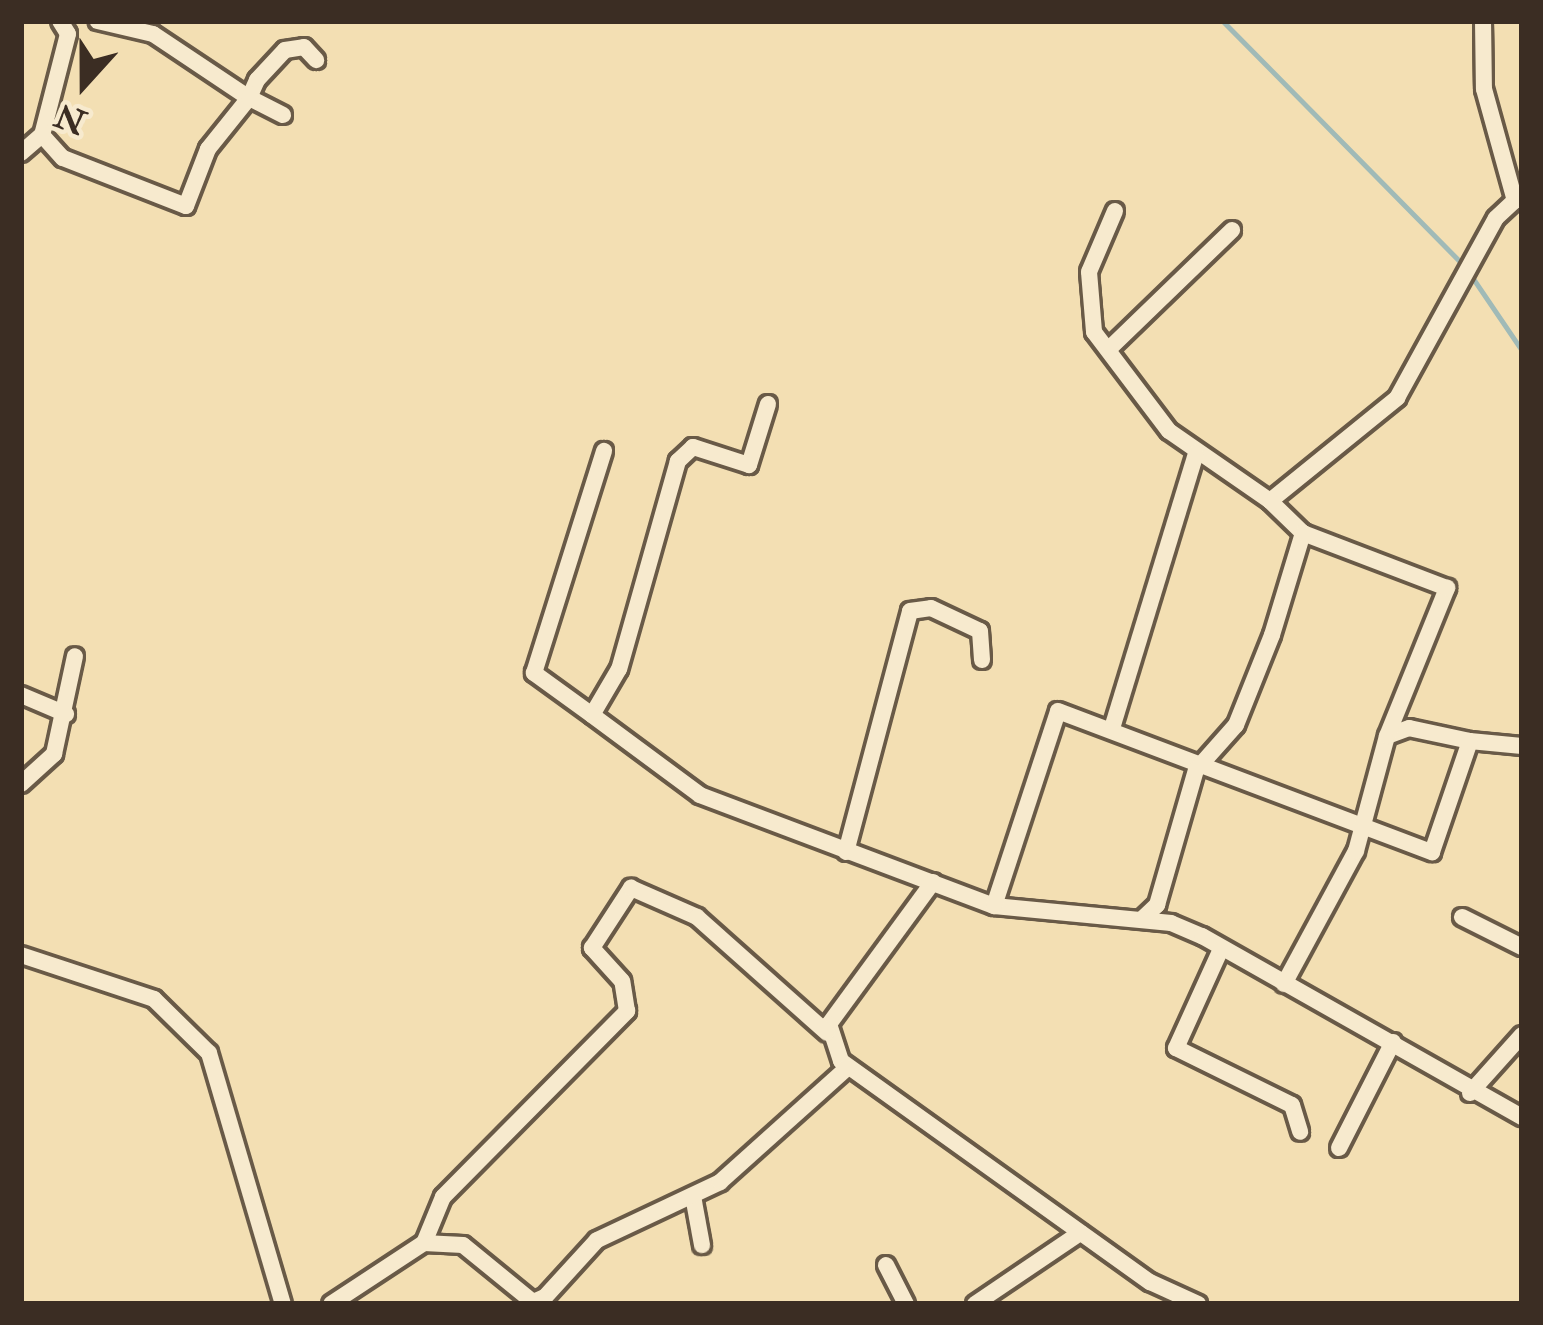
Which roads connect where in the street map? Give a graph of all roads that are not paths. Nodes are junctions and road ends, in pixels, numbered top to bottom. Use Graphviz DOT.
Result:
graph roads {
  1 [pos="60,21"];
  2 [pos="97,21"];
  3 [pos="1484,21"];
  4 [pos="316,60"];
  5 [pos="248,98"];
  6 [pos="283,115"];
  7 [pos="29,142"];
  8 [pos="1518,198"];
  9 [pos="1115,211"];
  10 [pos="1232,230"];
  11 [pos="1112,346"];
  12 [pos="768,404"];
  13 [pos="604,452"];
  14 [pos="1196,453"];
  15 [pos="1270,502"];
  16 [pos="1303,532"];
  17 [pos="75,656"];
  18 [pos="982,660"];
  19 [pos="21,695"];
  20 [pos="66,713"];
  21 [pos="592,715"];
  22 [pos="1112,725"];
  23 [pos="1387,736"];
  24 [pos="1470,741"];
  25 [pos="1522,746"];
  26 [pos="1205,765"];
  27 [pos="21,784"];
  28 [pos="1363,826"];
  29 [pos="846,852"];
  30 [pos="933,882"];
  31 [pos="994,906"];
  32 [pos="1462,917"];
  33 [pos="1142,919"];
  34 [pos="1522,946"];
  35 [pos="1221,949"];
  36 [pos="21,955"];
  37 [pos="1285,984"];
  38 [pos="827,1033"];
  39 [pos="1522,1035"];
  40 [pos="1393,1042"];
  41 [pos="848,1067"];
  42 [pos="1470,1093"];
  43 [pos="1522,1118"];
  44 [pos="1300,1132"];
  45 [pos="1339,1148"];
  46 [pos="693,1196"];
  47 [pos="1080,1233"];
  48 [pos="424,1243"];
  49 [pos="701,1245"];
  50 [pos="886,1265"];
  51 [pos="364,1297"];
  52 [pos="533,1303"];
  53 [pos="283,1304"];
  54 [pos="331,1304"];
  55 [pos="906,1304"];
  56 [pos="975,1304"];
  57 [pos="1198,1304"];
  1 -- 7 [label="street"];
  2 -- 5 [label="street"];
  3 -- 8 [label="street"];
  4 -- 5 [label="street"];
  5 -- 6 [label="street"];
  5 -- 7 [label="street"];
  8 -- 15 [label="street"];
  9 -- 11 [label="street"];
  10 -- 11 [label="street"];
  11 -- 14 [label="street"];
  12 -- 21 [label="street"];
  13 -- 21 [label="street"];
  14 -- 15 [label="street"];
  14 -- 22 [label="street"];
  15 -- 16 [label="street"];
  16 -- 23 [label="street"];
  16 -- 26 [label="street"];
  17 -- 20 [label="street"];
  18 -- 29 [label="street"];
  19 -- 20 [label="street"];
  20 -- 27 [label="street"];
  21 -- 29 [label="street"];
  22 -- 26 [label="street"];
  22 -- 31 [label="street"];
  23 -- 24 [label="street"];
  23 -- 28 [label="street"];
  24 -- 25 [label="street"];
  24 -- 28 [label="street"];
  26 -- 28 [label="street"];
  26 -- 33 [label="street"];
  28 -- 37 [label="street"];
  29 -- 30 [label="street"];
  30 -- 31 [label="street"];
  30 -- 38 [label="street"];
  31 -- 33 [label="street"];
  32 -- 34 [label="street"];
  33 -- 35 [label="street"];
  35 -- 37 [label="street"];
  35 -- 44 [label="street"];
  36 -- 53 [label="street"];
  37 -- 40 [label="street"];
  38 -- 41 [label="street"];
  38 -- 48 [label="street"];
  39 -- 42 [label="street"];
  40 -- 42 [label="street"];
  40 -- 45 [label="street"];
  41 -- 46 [label="street"];
  41 -- 47 [label="street"];
  42 -- 43 [label="street"];
  46 -- 49 [label="street"];
  46 -- 52 [label="street"];
  47 -- 56 [label="street"];
  47 -- 57 [label="street"];
  48 -- 51 [label="street"];
  48 -- 52 [label="street"];
  50 -- 55 [label="street"];
  51 -- 54 [label="street"];
}
